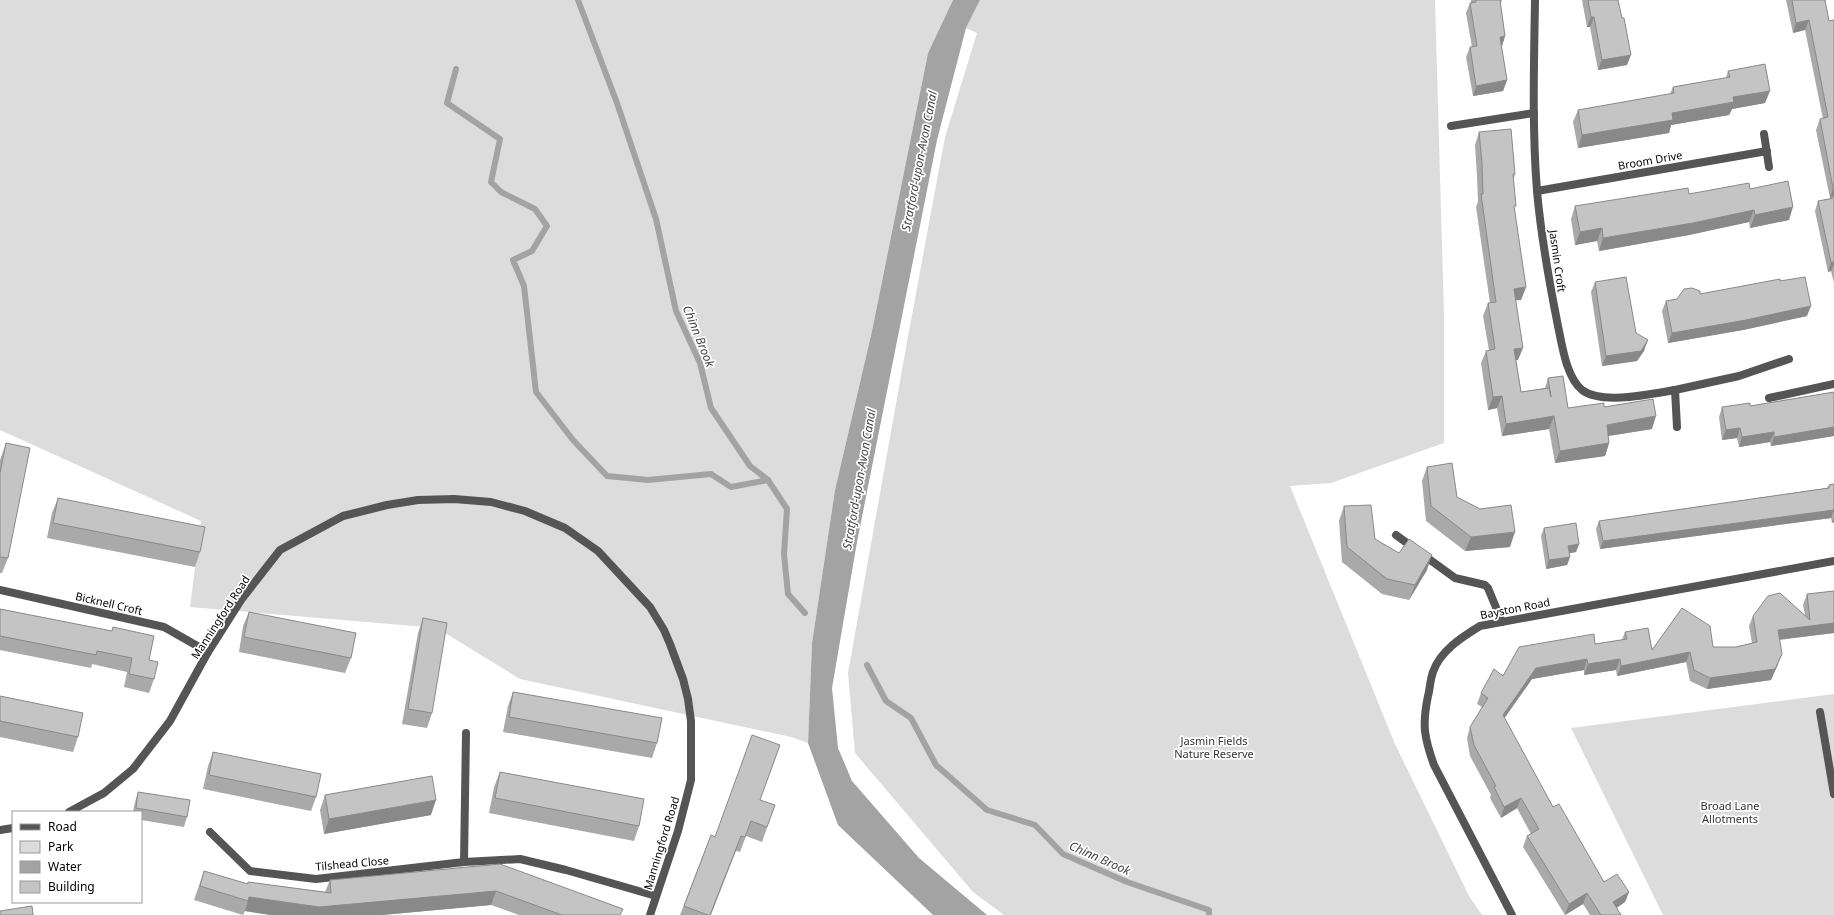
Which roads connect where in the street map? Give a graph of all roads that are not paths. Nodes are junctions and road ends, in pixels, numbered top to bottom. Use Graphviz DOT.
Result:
graph roads {
  1 [pos="1535,0"];
  2 [pos="1534,113"];
  3 [pos="1451,126"];
  4 [pos="1764,134"];
  5 [pos="1767,151"];
  6 [pos="1769,167"];
  7 [pos="1537,191"];
  8 [pos="1789,359"];
  9 [pos="1834,384"];
  10 [pos="1674,390"];
  11 [pos="1769,398"];
  12 [pos="1677,427"];
  13 [pos="1396,535"];
  14 [pos="1834,561"];
  15 [pos="0,590"];
  16 [pos="1502,622"];
  17 [pos="208,652"];
  18 [pos="1820,712"];
  19 [pos="466,733"];
  20 [pos="1834,794"];
  21 [pos="71,811"];
  22 [pos="12,828"];
  23 [pos="0,830"];
  24 [pos="210,832"];
  25 [pos="464,862"];
  26 [pos="656,896"];
  27 [pos="650,915"];
  28 [pos="1512,915"];
  1 -- 2 [label="street, Jasmin Croft"];
  2 -- 3 [label="street"];
  2 -- 7 [label="street, Jasmin Croft"];
  4 -- 5 [label="street"];
  5 -- 6 [label="street"];
  5 -- 7 [label="street, Broom Drive"];
  7 -- 10 [label="street, Jasmin Croft"];
  8 -- 10 [label="street, Jasmin Croft"];
  9 -- 11 [label="street"];
  10 -- 12 [label="street"];
  13 -- 16 [label="street"];
  14 -- 16 [label="street, Bayston Road"];
  15 -- 17 [label="street, Bicknell Croft"];
  16 -- 28 [label="street, Bayston Road"];
  17 -- 21 [label="street, Manningford Road"];
  17 -- 26 [label="street, Manningford Road"];
  18 -- 20 [label="street"];
  19 -- 25 [label="street"];
  22 -- 23 [label="street"];
  24 -- 25 [label="street, Tilshead Close"];
  25 -- 26 [label="street, Tilshead Close"];
  26 -- 27 [label="street, Manningford Road"];
}
